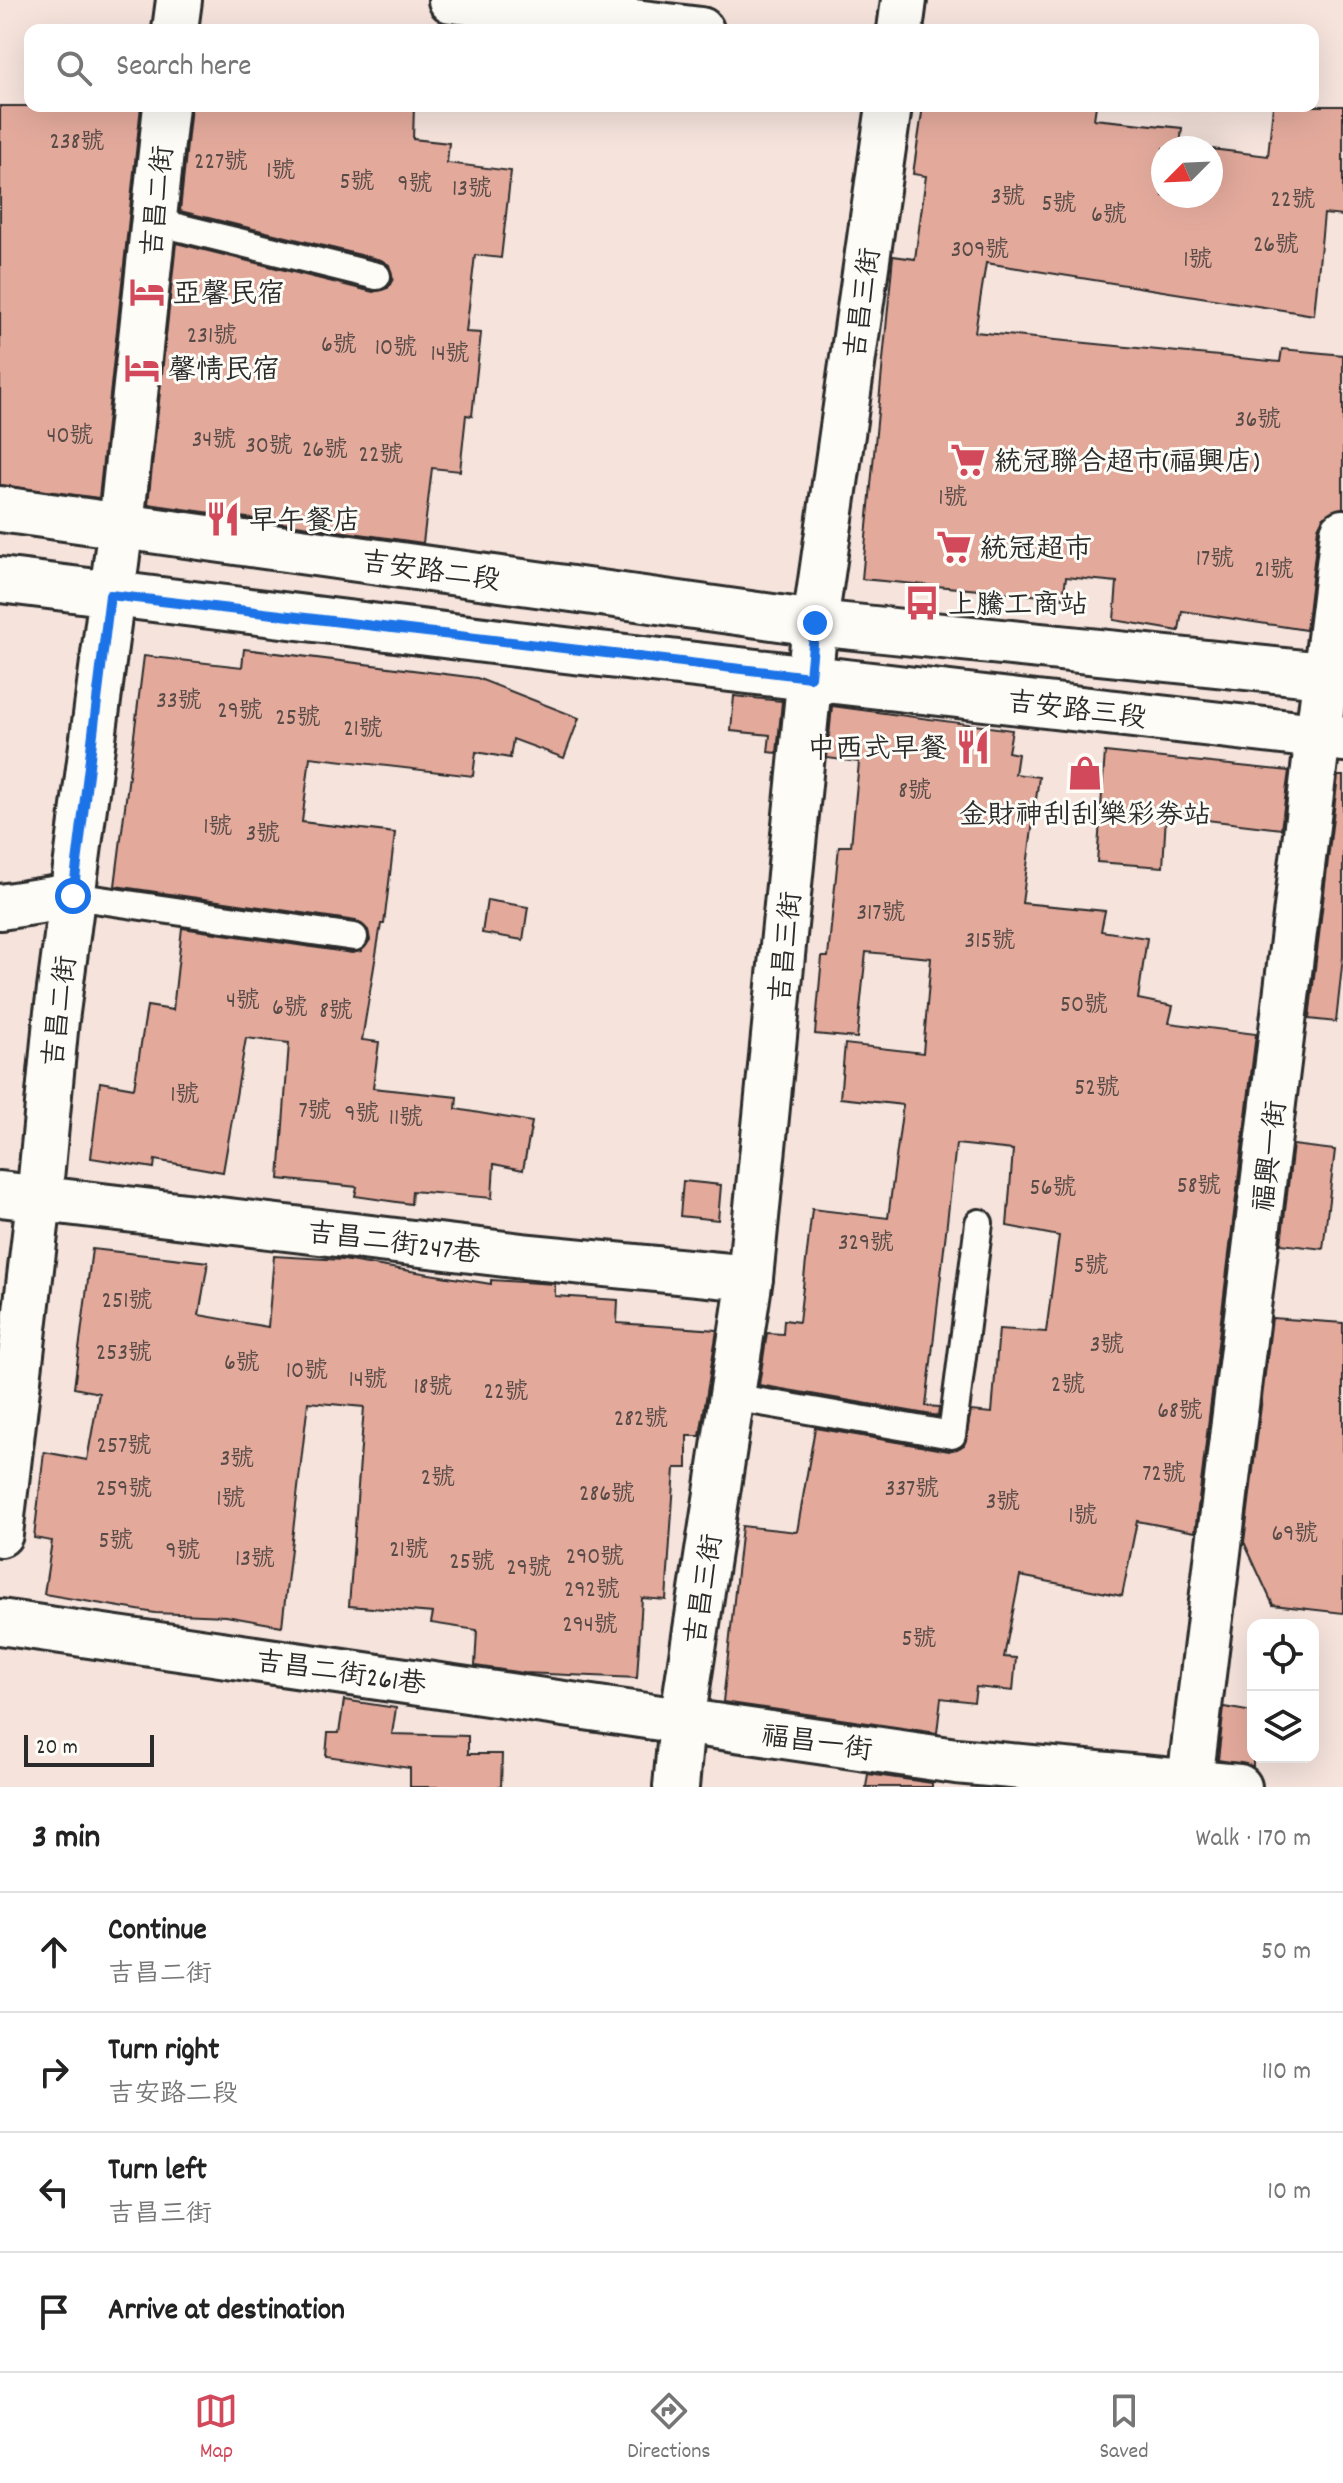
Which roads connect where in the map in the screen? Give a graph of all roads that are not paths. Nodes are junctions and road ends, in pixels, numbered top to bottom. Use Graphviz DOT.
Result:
graph roads {
  1 [pos="179,0"];
  2 [pos="451,0"];
  3 [pos="904,0"];
  4 [pos="554,6"];
  5 [pos="176,24"];
  6 [pos="664,24"];
  7 [pos="901,24"];
  8 [pos="165,112"];
  9 [pos="888,112"];
  10 [pos="153,221"];
  11 [pos="377,276"];
  12 [pos="0,509"];
  13 [pos="121,525"];
  14 [pos="1343,532"];
  15 [pos="0,580"];
  16 [pos="110,595"];
  17 [pos="815,623"];
  18 [pos="1335,676"];
  19 [pos="810,677"];
  20 [pos="1331,738"];
  21 [pos="73,896"];
  22 [pos="0,907"];
  23 [pos="354,937"];
  24 [pos="20,1197"];
  25 [pos="979,1223"];
  26 [pos="750,1278"];
  27 [pos="732,1397"];
  28 [pos="0,1534"];
  29 [pos="0,1622"];
  30 [pos="682,1721"];
  31 [pos="1190,1781"];
  32 [pos="676,1787"];
  33 [pos="1239,1787"];
  1 -- 5 [label="street"];
  2 -- 4 [label="street"];
  3 -- 7 [label="street"];
  4 -- 6 [label="street"];
  8 -- 10 [label="street, 吉昌二街"];
  9 -- 17 [label="street, 吉昌三街"];
  10 -- 11 [label="lane"];
  10 -- 13 [label="street, 吉昌二街"];
  12 -- 13 [label="street, 吉安路二段"];
  13 -- 16 [label="street, 吉昌二街"];
  13 -- 17 [label="street, 吉安路二段"];
  14 -- 18 [label="street, 福興一街"];
  15 -- 16 [label="street"];
  16 -- 19 [label="street"];
  16 -- 21 [label="street, 吉昌二街"];
  17 -- 18 [label="street, 吉安路三段"];
  17 -- 19 [label="street, 吉昌三街"];
  18 -- 20 [label="street, 福興一街"];
  19 -- 20 [label="street, 吉安路三段"];
  19 -- 26 [label="street, 吉昌三街"];
  20 -- 31 [label="street, 福興一街"];
  21 -- 22 [label="street"];
  21 -- 23 [label="lane"];
  21 -- 24 [label="street, 吉昌二街"];
  24 -- 26 [label="street, 吉昌二街247巷"];
  24 -- 28 [label="street, 吉昌二街"];
  25 -- 27 [label="lane"];
  26 -- 27 [label="street, 吉昌三街"];
  27 -- 30 [label="street, 吉昌三街"];
  29 -- 30 [label="street, 吉昌二街261巷"];
  30 -- 31 [label="street, 福昌一街"];
  30 -- 32 [label="street, 吉昌三街"];
  31 -- 33 [label="street, 福昌一街"];
}
